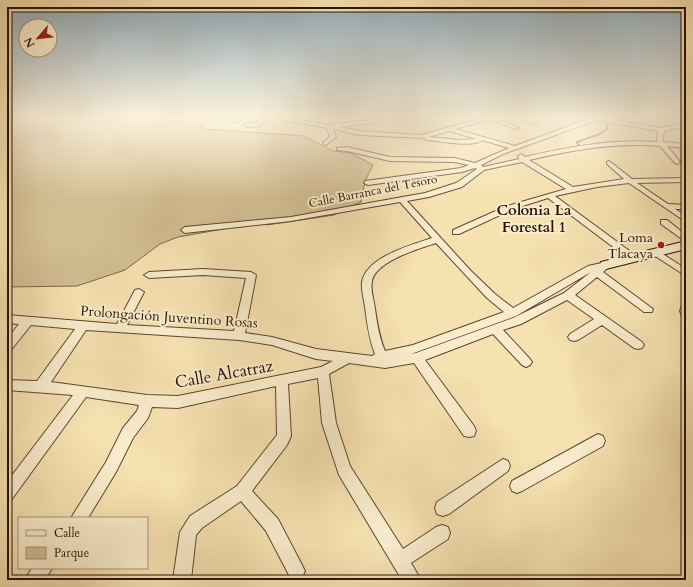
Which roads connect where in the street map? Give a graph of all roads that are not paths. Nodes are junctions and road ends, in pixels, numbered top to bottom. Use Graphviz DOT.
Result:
graph roads {
  1 [pos="497,143"];
  2 [pos="529,143"];
  3 [pos="621,143"];
  4 [pos="653,143"];
  5 [pos="661,144"];
  6 [pos="522,146"];
  7 [pos="686,146"];
  8 [pos="515,148"];
  9 [pos="339,149"];
  10 [pos="522,159"];
  11 [pos="678,162"];
  12 [pos="609,163"];
  13 [pos="479,167"];
  14 [pos="686,180"];
  15 [pos="630,181"];
  16 [pos="368,183"];
  17 [pos="574,191"];
  18 [pos="550,196"];
  19 [pos="402,200"];
  20 [pos="665,206"];
  21 [pos="686,207"];
  22 [pos="686,220"];
  23 [pos="664,222"];
  24 [pos="185,230"];
  25 [pos="456,232"];
  26 [pos="439,239"];
  27 [pos="684,245"];
  28 [pos="655,252"];
  29 [pos="632,257"];
  30 [pos="598,268"];
  31 [pos="686,273"];
  32 [pos="149,275"];
  33 [pos="139,292"];
  34 [pos="568,295"];
  35 [pos="648,309"];
  36 [pos="512,313"];
  37 [pos="7,319"];
  38 [pos="603,319"];
  39 [pos="28,320"];
  40 [pos="83,326"];
  41 [pos="120,328"];
  42 [pos="496,330"];
  43 [pos="239,336"];
  44 [pos="574,337"];
  45 [pos="638,345"];
  46 [pos="7,347"];
  47 [pos="348,358"];
  48 [pos="417,358"];
  49 [pos="380,360"];
  50 [pos="526,362"];
  51 [pos="324,372"];
  52 [pos="282,381"];
  53 [pos="7,385"];
  54 [pos="41,386"];
  55 [pos="83,391"];
  56 [pos="147,400"];
  57 [pos="469,431"];
  58 [pos="598,441"];
  59 [pos="503,466"];
  60 [pos="517,486"];
  61 [pos="242,490"];
  62 [pos="7,494"];
  63 [pos="443,508"];
  64 [pos="80,517"];
  65 [pos="442,533"];
  66 [pos="400,561"];
  67 [pos="42,569"];
  68 [pos="296,571"];
  69 [pos="34,580"];
  70 [pos="182,580"];
  71 [pos="412,580"];
  1 -- 8 [label="street"];
  2 -- 6 [label="street"];
  3 -- 10 [label="street"];
  4 -- 5 [label="street"];
  5 -- 7 [label="street"];
  5 -- 11 [label="street"];
  6 -- 8 [label="street"];
  6 -- 10 [label="street"];
  8 -- 13 [label="street"];
  9 -- 13 [label="street"];
  10 -- 13 [label="street"];
  10 -- 17 [label="street"];
  12 -- 15 [label="street"];
  13 -- 16 [label="street"];
  13 -- 19 [label="street, Calle Barranca del Tesoro"];
  14 -- 15 [label="street"];
  15 -- 17 [label="street"];
  15 -- 20 [label="street"];
  17 -- 18 [label="street"];
  18 -- 25 [label="street"];
  18 -- 29 [label="street"];
  19 -- 24 [label="street, Calle Barranca del Tesoro"];
  19 -- 26 [label="street"];
  20 -- 21 [label="street"];
  20 -- 22 [label="street"];
  23 -- 27 [label="street"];
  26 -- 36 [label="street"];
  26 -- 49 [label="street"];
  27 -- 28 [label="street"];
  28 -- 29 [label="street"];
  28 -- 31 [label="street"];
  29 -- 30 [label="street"];
  30 -- 34 [label="street, Prolongación Juventino Rosas"];
  30 -- 35 [label="street"];
  30 -- 36 [label="street, Prolongación Juventino Rosas"];
  32 -- 43 [label="street"];
  33 -- 41 [label="street"];
  34 -- 38 [label="street"];
  34 -- 42 [label="street, Prolongación Juventino Rosas"];
  36 -- 49 [label="street, Prolongación Juventino Rosas"];
  37 -- 39 [label="street, Prolongación Juventino Rosas"];
  38 -- 44 [label="street"];
  38 -- 45 [label="street"];
  39 -- 40 [label="street, Prolongación Juventino Rosas"];
  39 -- 46 [label="street"];
  40 -- 41 [label="street, Prolongación Juventino Rosas"];
  40 -- 54 [label="street"];
  41 -- 43 [label="street, Prolongación Juventino Rosas"];
  42 -- 48 [label="street, Prolongación Juventino Rosas"];
  42 -- 50 [label="street"];
  43 -- 47 [label="street, Prolongación Juventino Rosas"];
  47 -- 49 [label="street, Prolongación Juventino Rosas"];
  47 -- 51 [label="street, Calle Alcatraz"];
  48 -- 49 [label="street, Prolongación Juventino Rosas"];
  48 -- 57 [label="street"];
  51 -- 52 [label="street, Calle Alcatraz"];
  51 -- 66 [label="street"];
  52 -- 56 [label="street, Calle Alcatraz"];
  52 -- 61 [label="street"];
  53 -- 54 [label="street, Calle Alcatraz"];
  54 -- 55 [label="street, Calle Alcatraz"];
  55 -- 56 [label="street, Calle Alcatraz"];
  55 -- 62 [label="street"];
  56 -- 64 [label="street"];
  58 -- 60 [label="street"];
  59 -- 63 [label="street"];
  61 -- 68 [label="street"];
  61 -- 70 [label="street"];
  65 -- 66 [label="street"];
  66 -- 71 [label="street"];
  67 -- 69 [label="street"];
}
